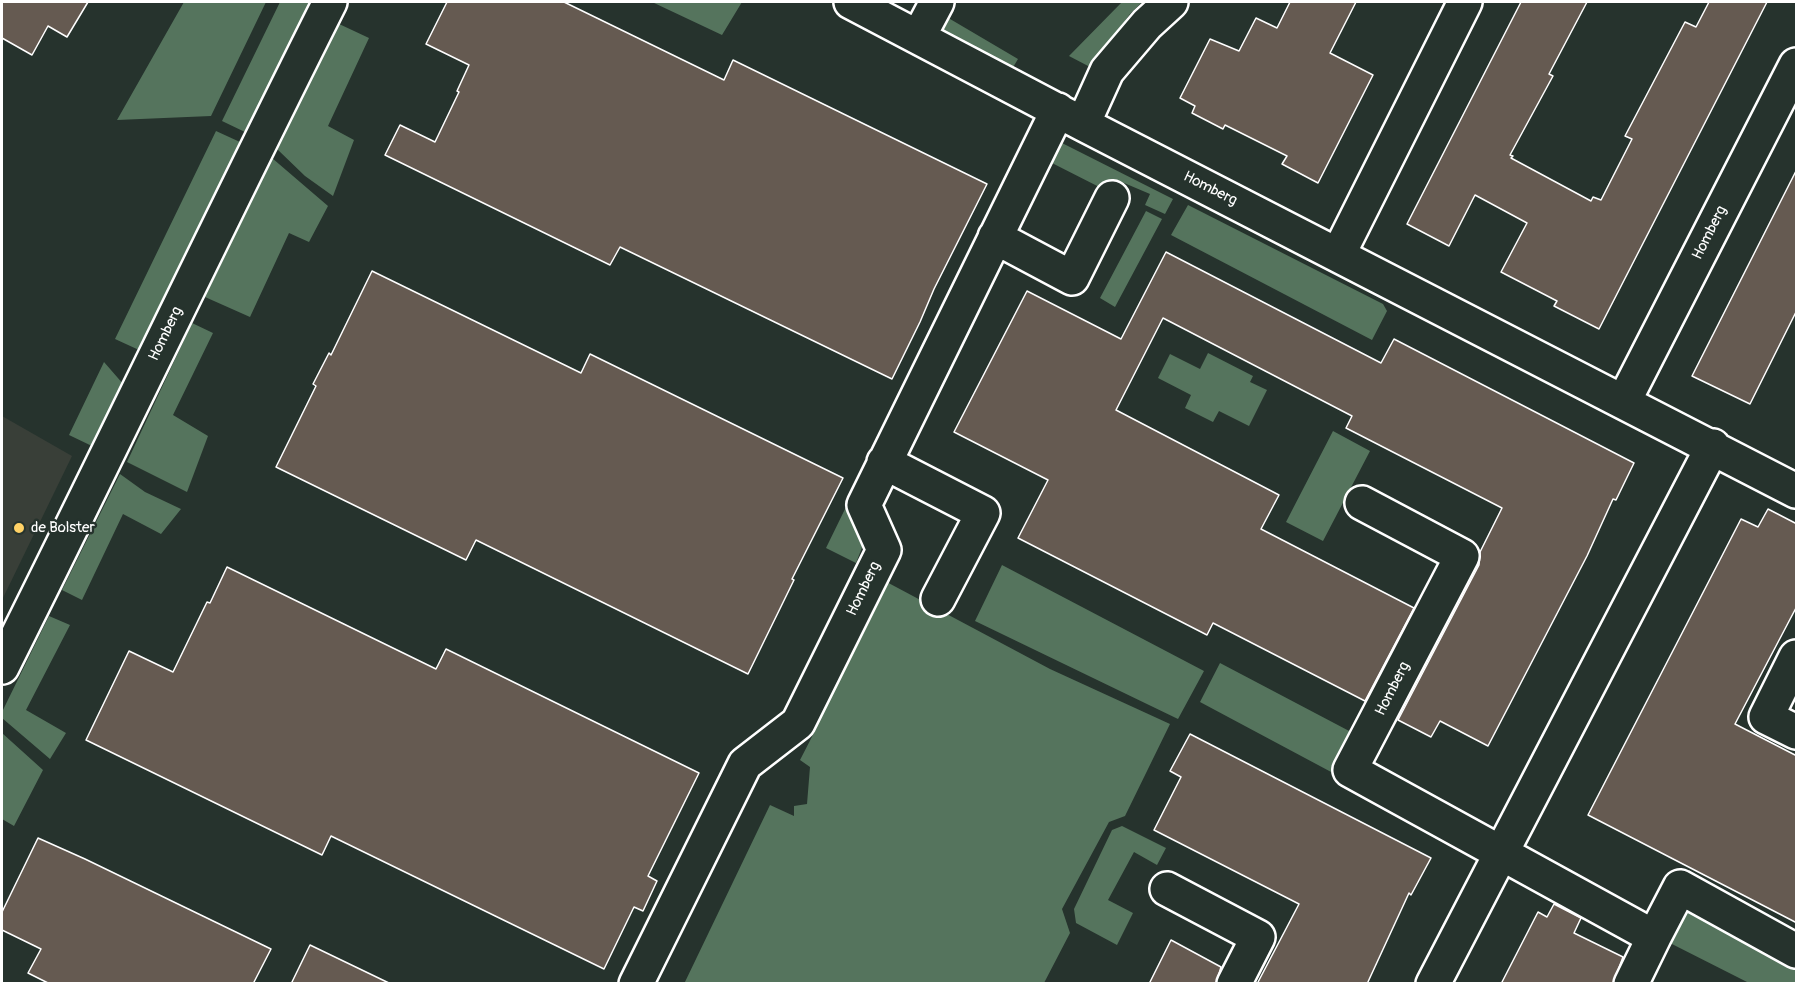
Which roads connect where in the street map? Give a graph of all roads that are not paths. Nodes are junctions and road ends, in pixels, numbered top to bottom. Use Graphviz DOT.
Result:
graph roads {
  1 [pos="330,2"];
  2 [pos="851,2"];
  3 [pos="937,2"];
  4 [pos="1171,2"];
  5 [pos="1465,2"];
  6 [pos="919,36"];
  7 [pos="1797,65"];
  8 [pos="1070,117"];
  9 [pos="1112,198"];
  10 [pos="995,237"];
  11 [pos="1338,255"];
  12 [pos="1624,401"];
  13 [pos="1713,446"];
  14 [pos="884,462"];
  15 [pos="1797,491"];
  16 [pos="1362,503"];
  17 [pos="938,599"];
  18 [pos="1797,657"];
  19 [pos="2,667"];
  20 [pos="1797,732"];
  21 [pos="1501,852"];
  22 [pos="1167,890"];
  23 [pos="1654,937"];
  24 [pos="1797,951"];
  25 [pos="636,984"];
  26 [pos="1234,984"];
  27 [pos="1433,984"];
  28 [pos="1631,984"];
  1 -- 19 [label="street, Homberg"];
  2 -- 6 [label="street, Homberg"];
  3 -- 6 [label="street"];
  4 -- 8 [label="street, Homberg"];
  5 -- 11 [label="street"];
  6 -- 8 [label="street, Homberg"];
  7 -- 12 [label="street, Homberg"];
  8 -- 10 [label="street, Homberg"];
  8 -- 11 [label="street, Homberg"];
  9 -- 10 [label="street"];
  10 -- 14 [label="street, Homberg"];
  11 -- 12 [label="street, Homberg"];
  12 -- 13 [label="street, Homberg"];
  13 -- 15 [label="street, Homberg"];
  13 -- 21 [label="street"];
  14 -- 17 [label="street"];
  14 -- 25 [label="street, Homberg"];
  16 -- 21 [label="street, Homberg"];
  18 -- 20 [label="street"];
  21 -- 23 [label="street, Homberg"];
  21 -- 27 [label="street"];
  22 -- 26 [label="street"];
  23 -- 24 [label="street"];
  23 -- 28 [label="street"];
}
